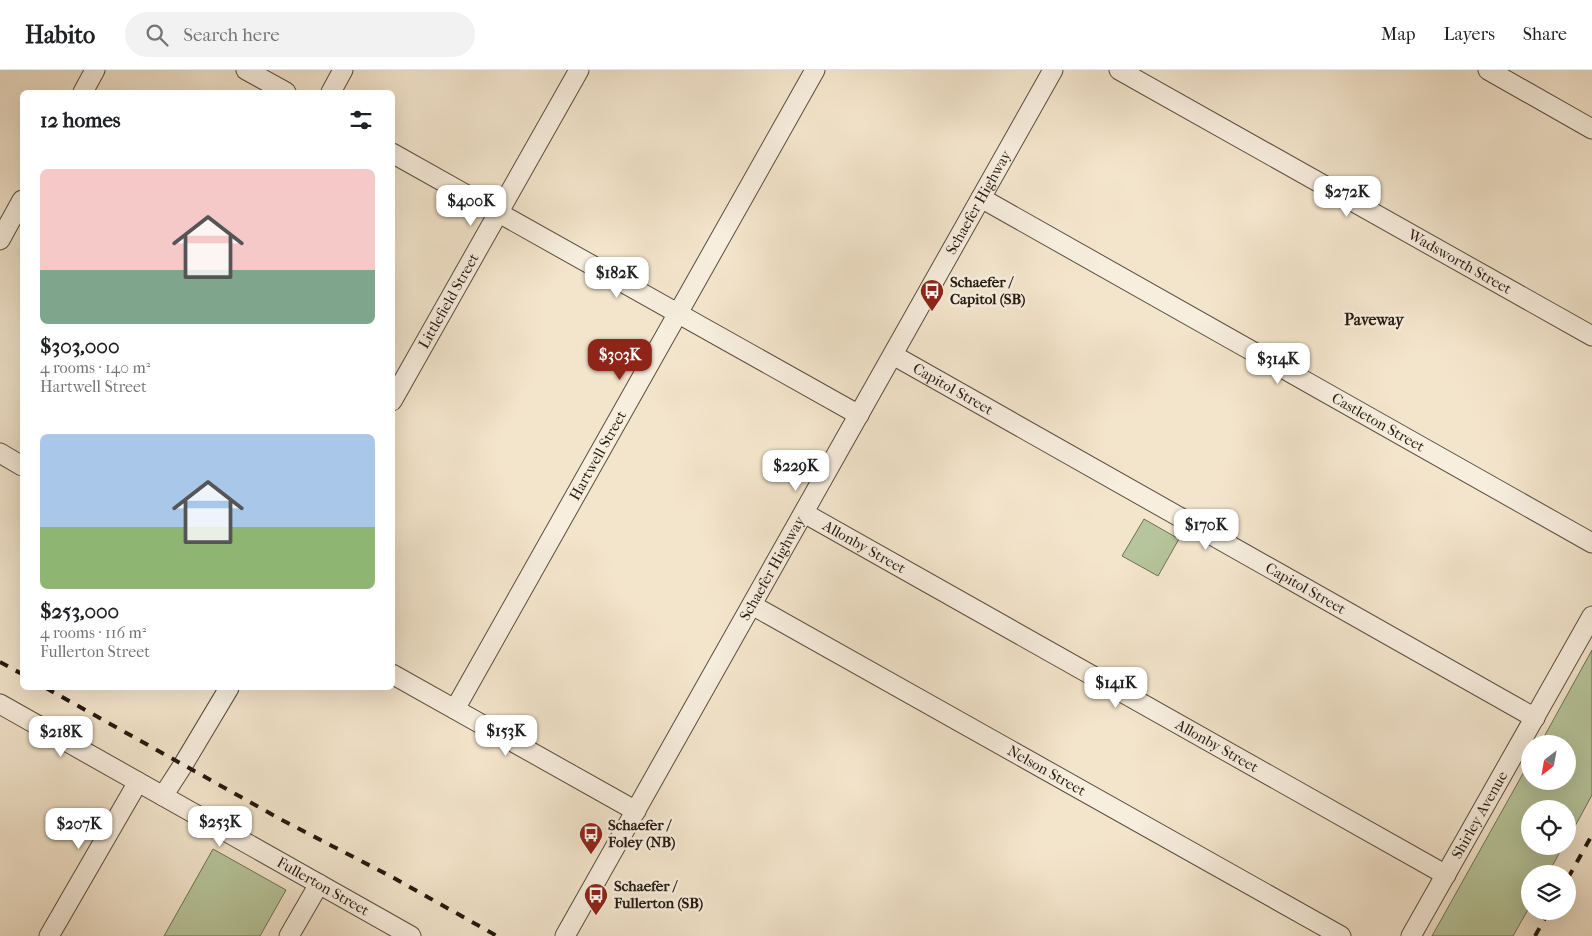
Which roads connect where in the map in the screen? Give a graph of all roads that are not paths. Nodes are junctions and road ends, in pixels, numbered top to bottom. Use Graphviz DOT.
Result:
graph roads {
  1 [pos="95,70"];
  2 [pos="246,70"];
  3 [pos="344,70"];
  4 [pos="579,70"];
  5 [pos="815,70"];
  6 [pos="1053,70"];
  7 [pos="1119,70"];
  8 [pos="1488,70"];
  9 [pos="84,90"];
  10 [pos="282,90"];
  11 [pos="332,90"];
  12 [pos="1592,129"];
  13 [pos="395,155"];
  14 [pos="981,198"];
  15 [pos="20,204"];
  16 [pos="499,212"];
  17 [pos="0,240"];
  18 [pos="678,313"];
  19 [pos="1592,336"];
  20 [pos="893,355"];
  21 [pos="395,396"];
  22 [pos="859,415"];
  23 [pos="0,453"];
  24 [pos="20,465"];
  25 [pos="804,513"];
  26 [pos="1592,542"];
  27 [pos="752,605"];
  28 [pos="1592,616"];
  29 [pos="395,676"];
  30 [pos="228,690"];
  31 [pos="0,704"];
  32 [pos="454,709"];
  33 [pos="1535,718"];
  34 [pos="138,782"];
  35 [pos="162,796"];
  36 [pos="636,812"];
  37 [pos="1446,875"];
  38 [pos="319,884"];
  39 [pos="49,936"];
  40 [pos="289,936"];
  41 [pos="411,936"];
  42 [pos="565,936"];
  43 [pos="1341,936"];
  44 [pos="1411,936"];
  1 -- 9 [label="street"];
  2 -- 10 [label="street"];
  3 -- 11 [label="street"];
  4 -- 16 [label="street, Littlefield Street"];
  5 -- 18 [label="street, Hartwell Street"];
  6 -- 14 [label="street, Schaefer Highway"];
  7 -- 19 [label="street, Wadsworth Street"];
  8 -- 12 [label="street"];
  13 -- 16 [label="street"];
  14 -- 20 [label="street, Schaefer Highway"];
  14 -- 26 [label="street, Castleton Street"];
  15 -- 17 [label="street"];
  16 -- 18 [label="street"];
  16 -- 21 [label="street, Littlefield Street"];
  18 -- 22 [label="street"];
  18 -- 32 [label="street, Hartwell Street"];
  20 -- 22 [label="street, Schaefer Highway"];
  20 -- 33 [label="street, Capitol Street"];
  22 -- 25 [label="street, Schaefer Highway"];
  23 -- 24 [label="street"];
  25 -- 27 [label="street, Schaefer Highway"];
  25 -- 37 [label="street, Allonby Street"];
  27 -- 36 [label="street, Schaefer Highway"];
  27 -- 43 [label="street, Nelson Street"];
  28 -- 33 [label="street, Shirley Avenue"];
  29 -- 32 [label="street"];
  30 -- 35 [label="street"];
  31 -- 34 [label="street, Fullerton Street"];
  32 -- 36 [label="street"];
  33 -- 37 [label="street, Shirley Avenue"];
  34 -- 35 [label="street, Fullerton Street"];
  34 -- 39 [label="street"];
  35 -- 38 [label="street, Fullerton Street"];
  36 -- 42 [label="street, Schaefer Highway"];
  37 -- 44 [label="street, Shirley Avenue"];
  38 -- 40 [label="street"];
  38 -- 41 [label="street, Fullerton Street"];
}
